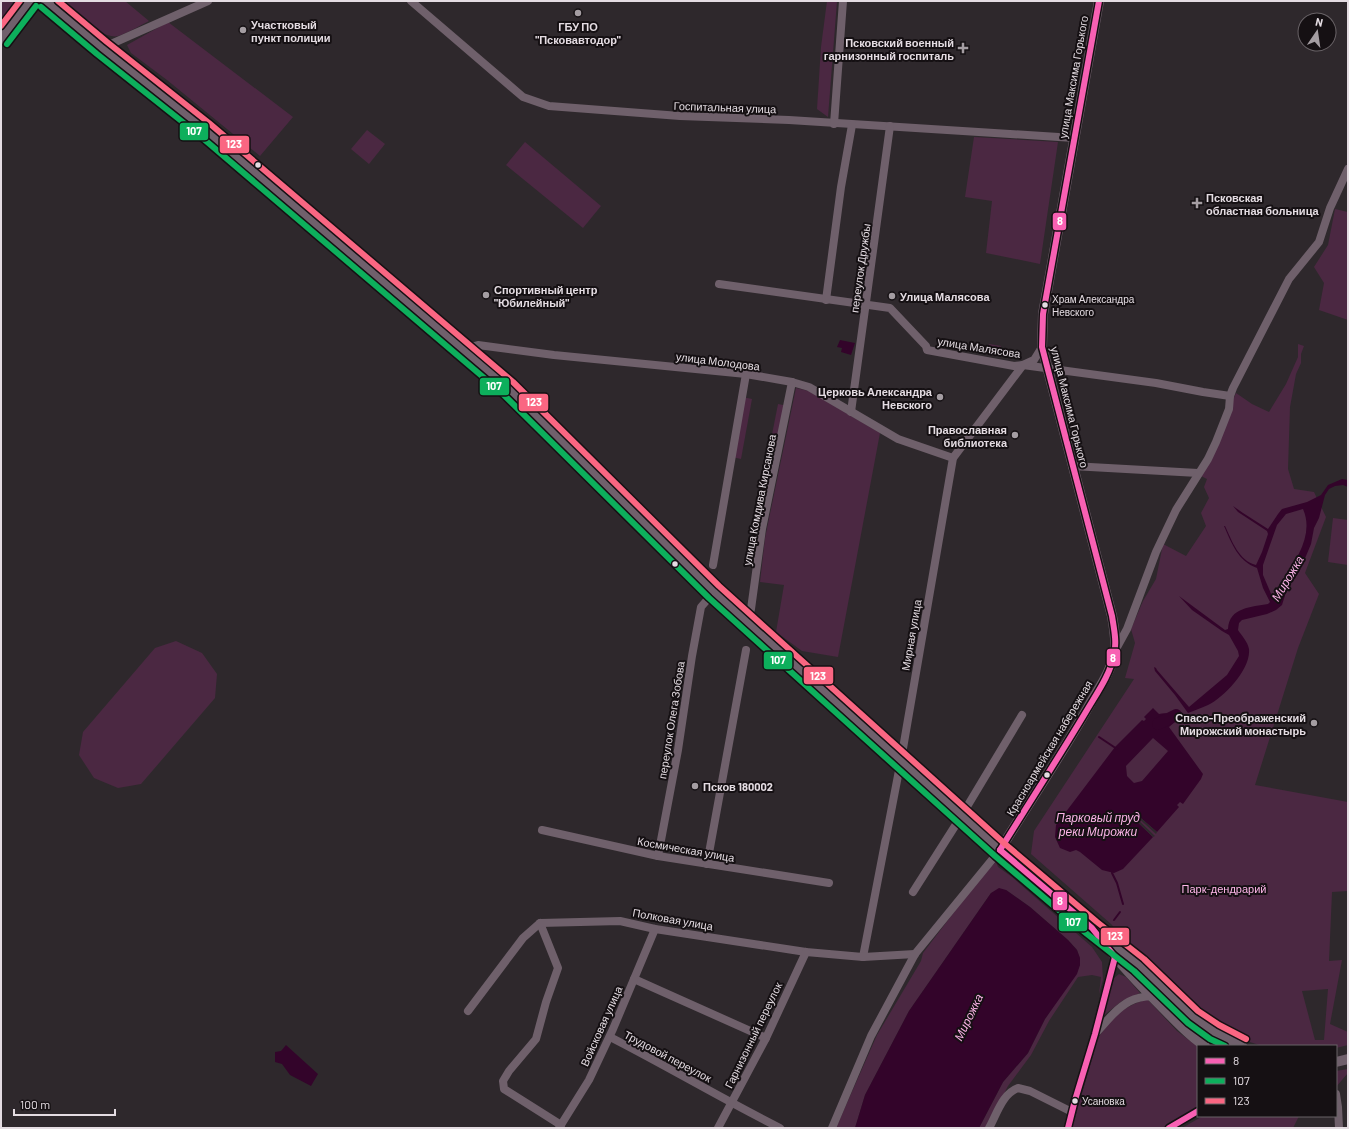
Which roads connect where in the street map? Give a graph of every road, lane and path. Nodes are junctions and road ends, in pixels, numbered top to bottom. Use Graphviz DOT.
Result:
graph roads {
  1 [pos="20,1"];
  2 [pos="30,1"];
  3 [pos="46,1"];
  4 [pos="208,1"];
  5 [pos="411,1"];
  6 [pos="843,1"];
  7 [pos="1099,1"];
  8 [pos="22,12"];
  9 [pos="1,39"];
  10 [pos="102,48"];
  11 [pos="834,124"];
  12 [pos="852,125"];
  13 [pos="890,126"];
  14 [pos="1074,138"];
  15 [pos="1348,169"];
  16 [pos="719,284"];
  17 [pos="826,300"];
  18 [pos="866,306"];
  19 [pos="1042,347"];
  20 [pos="463,349"];
  21 [pos="1023,365"];
  22 [pos="1046,368"];
  23 [pos="746,374"];
  24 [pos="792,382"];
  25 [pos="1230,396"];
  26 [pos="851,412"];
  27 [pos="953,458"];
  28 [pos="1072,466"];
  29 [pos="1198,473"];
  30 [pos="713,565"];
  31 [pos="714,592"];
  32 [pos="747,622"];
  33 [pos="746,650"];
  34 [pos="1115,650"];
  35 [pos="1022,715"];
  36 [pos="901,760"];
  37 [pos="962,815"];
  38 [pos="542,830"];
  39 [pos="1000,850"];
  40 [pos="658,856"];
  41 [pos="707,864"];
  42 [pos="828,883"];
  43 [pos="913,892"];
  44 [pos="540,923"];
  45 [pos="1092,928"];
  46 [pos="655,929"];
  47 [pos="806,952"];
  48 [pos="915,954"];
  49 [pos="863,957"];
  50 [pos="1115,957"];
  51 [pos="634,979"];
  52 [pos="1150,995"];
  53 [pos="1173,999"];
  54 [pos="468,1011"];
  55 [pos="1095,1034"];
  56 [pos="610,1037"];
  57 [pos="766,1038"];
  58 [pos="1231,1043"];
  59 [pos="1204,1045"];
  60 [pos="1348,1055"];
  61 [pos="1337,1056"];
  62 [pos="1348,1059"];
  63 [pos="1337,1062"];
  64 [pos="731,1103"];
  65 [pos="1337,1105"];
  66 [pos="1072,1112"];
  67 [pos="1197,1112"];
  68 [pos="560,1127"];
  69 [pos="718,1128"];
  70 [pos="780,1128"];
  71 [pos="832,1128"];
  72 [pos="989,1128"];
  73 [pos="1068,1128"];
  74 [pos="1169,1128"];
  75 [pos="1339,1128"];
  1 -- 8 [label="main road"];
  2 -- 8 [label="main road"];
  3 -- 10 [label="main road"];
  4 -- 10 [label="street"];
  5 -- 11 [label="street, Госпитальная улица"];
  6 -- 11 [label="street"];
  7 -- 14 [label="main road, улица Максима Горького"];
  8 -- 9 [label="main road"];
  10 -- 20 [label="main road"];
  11 -- 12 [label="street, Госпитальная улица"];
  12 -- 13 [label="street, Госпитальная улица"];
  12 -- 17 [label="street"];
  13 -- 14 [label="street, Госпитальная улица"];
  13 -- 18 [label="street, переулок Дружбы"];
  14 -- 19 [label="main road, улица Максима Горького"];
  15 -- 25 [label="street, Красноармейская набережная"];
  16 -- 17 [label="street, улица Малясова"];
  17 -- 18 [label="street, улица Малясова"];
  18 -- 21 [label="street, улица Малясова"];
  18 -- 26 [label="street, переулок Дружбы"];
  19 -- 21 [label="street, Мирная улица"];
  19 -- 22 [label="main road, улица Максима Горького"];
  20 -- 23 [label="street, улица Молодова"];
  20 -- 31 [label="main road"];
  21 -- 22 [label="street, улица Малясова"];
  21 -- 27 [label="street, Мирная улица"];
  22 -- 25 [label="street, улица Малясова"];
  22 -- 28 [label="main road, улица Максима Горького"];
  23 -- 24 [label="street, улица Молодова"];
  23 -- 30 [label="street"];
  24 -- 26 [label="street, улица Молодова"];
  24 -- 32 [label="street, улица Комдива Кирсанова"];
  25 -- 29 [label="street, Красноармейская набережная"];
  26 -- 27 [label="street, улица Молодова"];
  27 -- 36 [label="street, Мирная улица"];
  28 -- 29 [label="street"];
  28 -- 34 [label="main road, улица Максима Горького"];
  29 -- 34 [label="street, Красноармейская набережная"];
  31 -- 32 [label="main road"];
  31 -- 40 [label="street, переулок Олега Зобова"];
  32 -- 36 [label="main road"];
  33 -- 41 [label="street"];
  34 -- 39 [label="main road, Красноармейская набережная"];
  35 -- 37 [label="street"];
  36 -- 37 [label="main road"];
  36 -- 49 [label="street, Мирная улица"];
  37 -- 39 [label="main road"];
  37 -- 43 [label="street"];
  38 -- 40 [label="street, Космическая улица"];
  39 -- 45 [label="main road"];
  39 -- 48 [label="street, Красноармейская набережная"];
  40 -- 41 [label="street, Космическая улица"];
  41 -- 42 [label="street, Космическая улица"];
  44 -- 46 [label="street, Полковая улица"];
  44 -- 54 [label="street"];
  44 -- 68 [label="street"];
  45 -- 50 [label="main road"];
  45 -- 53 [label="main road"];
  46 -- 47 [label="street, Полковая улица"];
  46 -- 51 [label="street, Войсковая улица"];
  47 -- 49 [label="street, Полковая улица"];
  47 -- 57 [label="street, Гарнизонный переулок"];
  48 -- 49 [label="street, Полковая улица"];
  48 -- 71 [label="street, Красноармейская набережная"];
  50 -- 52 [label="main road"];
  50 -- 55 [label="street"];
  51 -- 56 [label="street, Войсковая улица"];
  51 -- 57 [label="street"];
  52 -- 53 [label="street"];
  52 -- 55 [label="street"];
  52 -- 59 [label="main road"];
  53 -- 58 [label="main road"];
  55 -- 66 [label="street"];
  56 -- 64 [label="street, Трудовой переулок"];
  56 -- 68 [label="street, Войсковая улица"];
  57 -- 64 [label="street, Гарнизонный переулок"];
  60 -- 61 [label="main road"];
  62 -- 63 [label="main road"];
  64 -- 69 [label="street, Гарнизонный переулок"];
  64 -- 70 [label="street, Трудовой переулок"];
  65 -- 75 [label="street"];
  66 -- 72 [label="street"];
  66 -- 73 [label="street"];
  67 -- 74 [label="street"];
}
